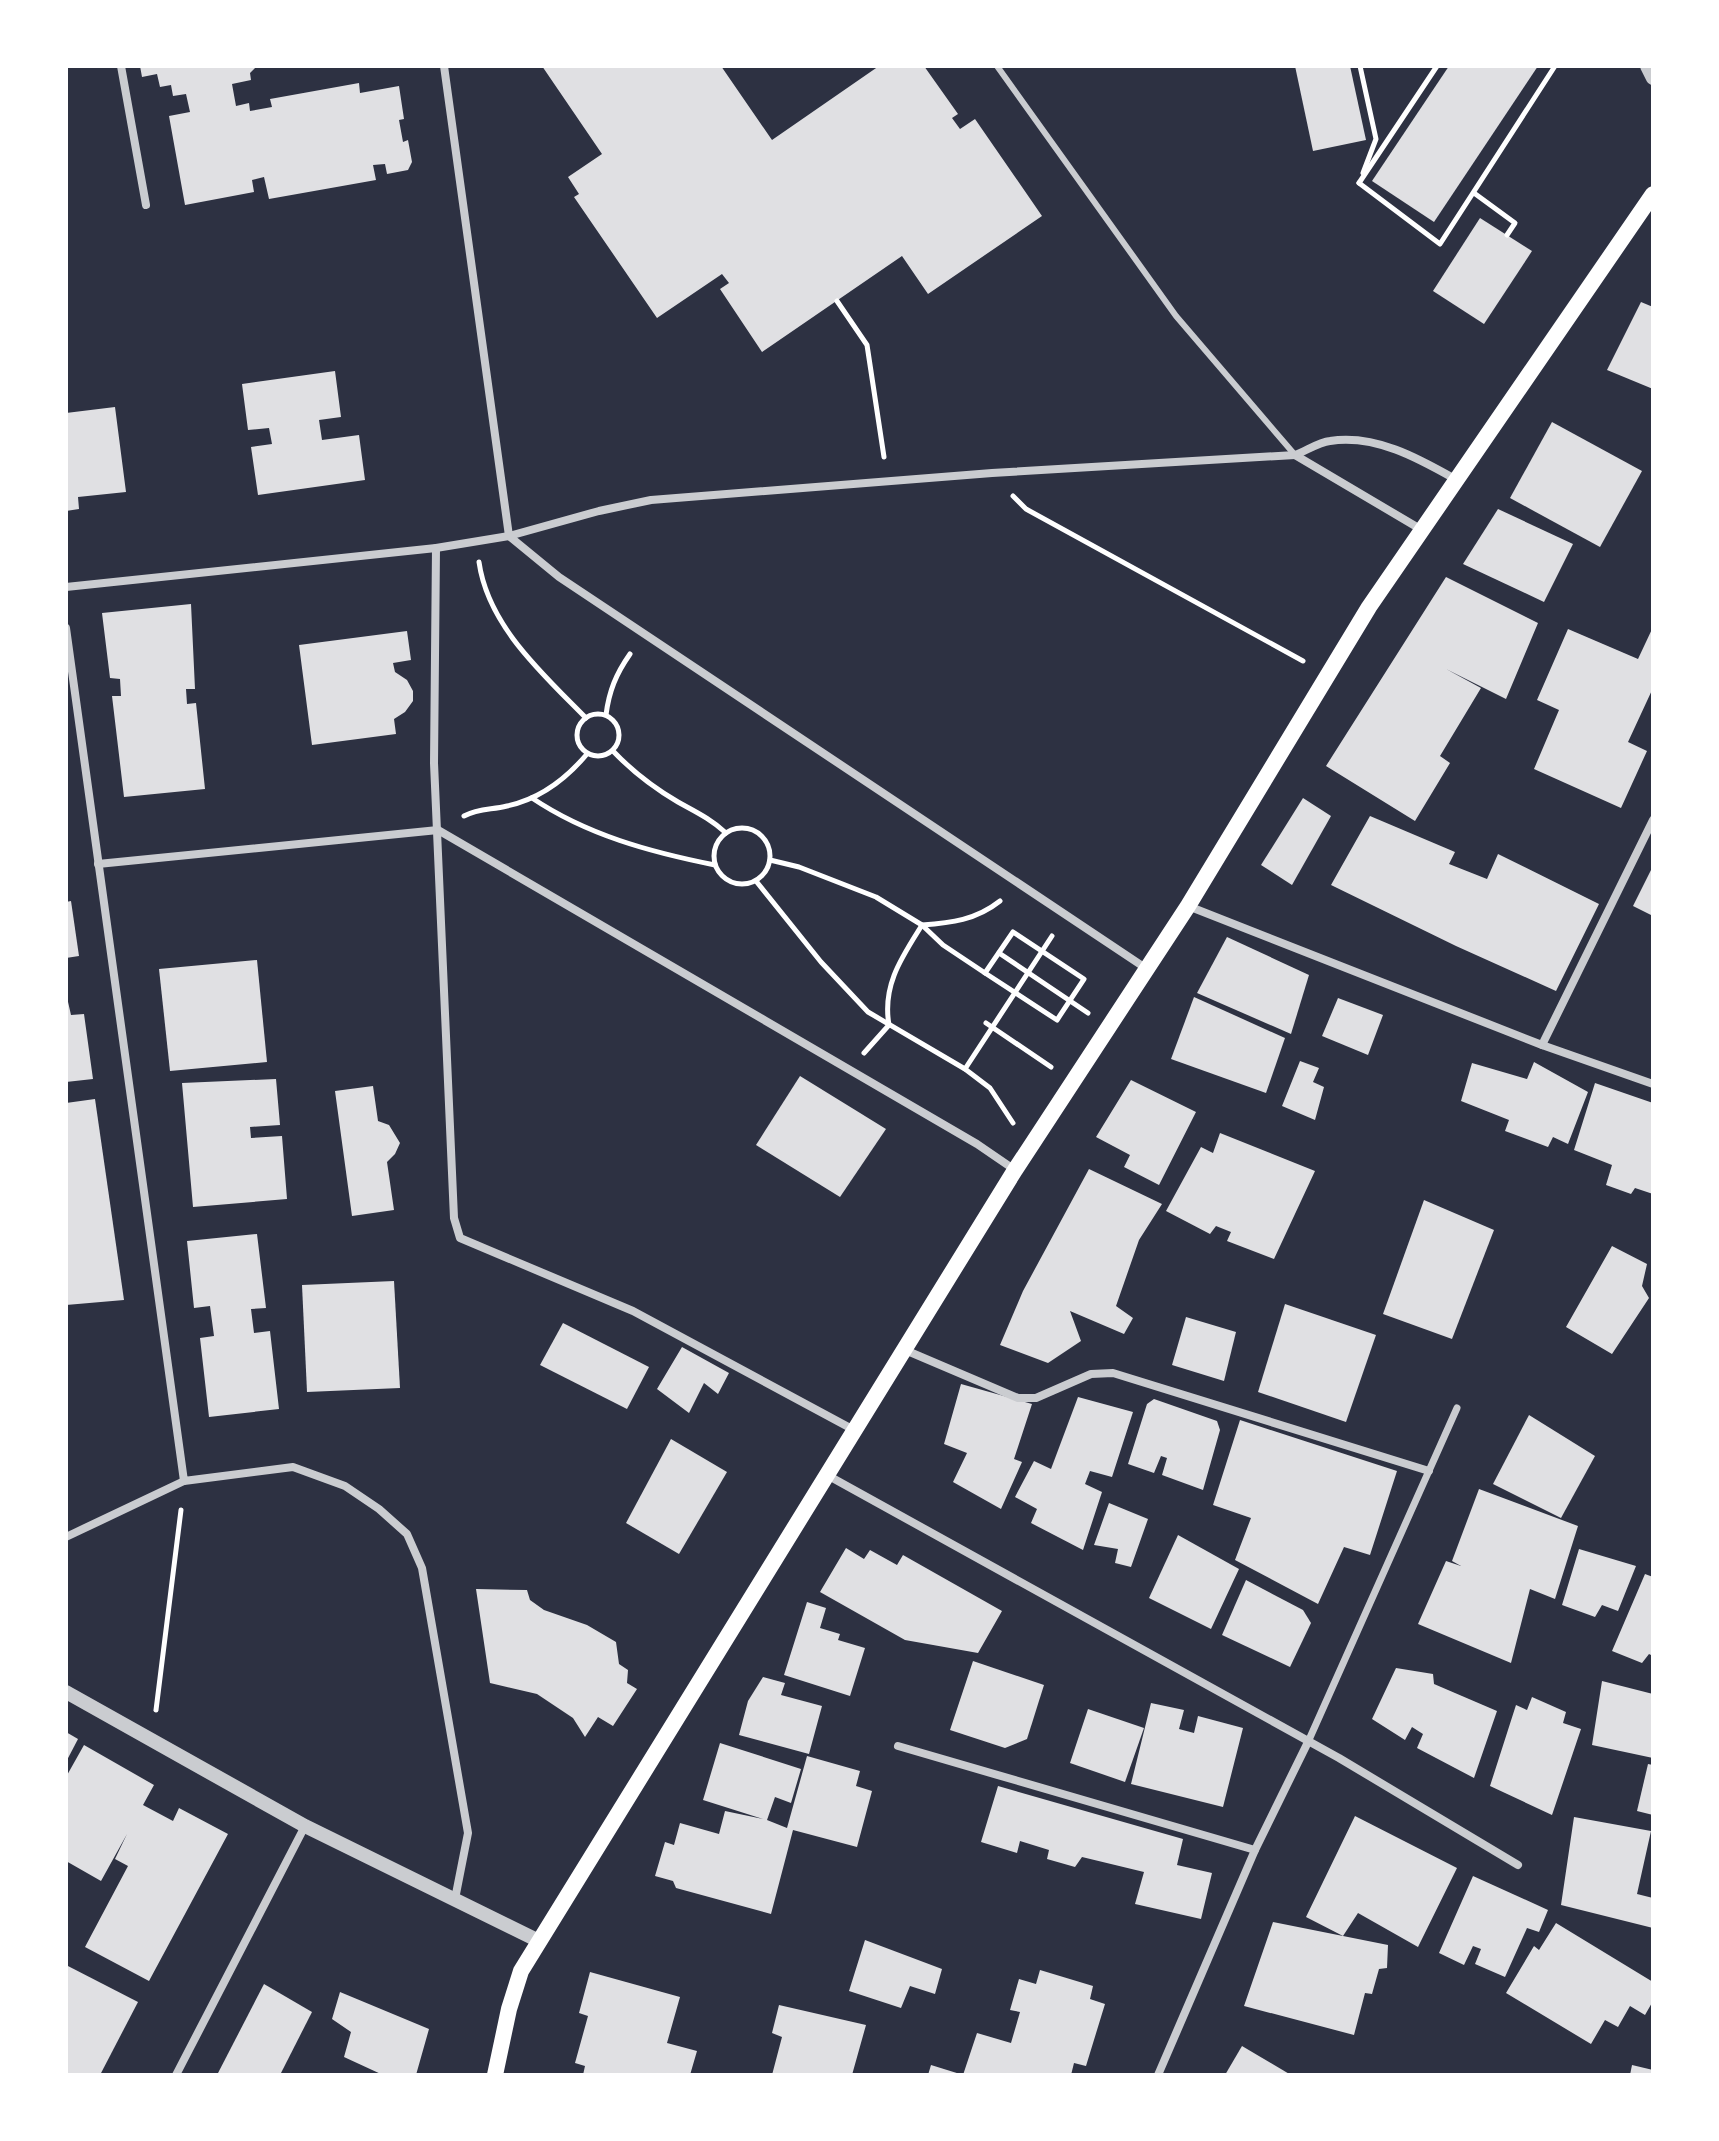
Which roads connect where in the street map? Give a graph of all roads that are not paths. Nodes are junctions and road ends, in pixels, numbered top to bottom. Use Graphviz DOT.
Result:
graph roads {
  1 [pos="121,66"];
  2 [pos="444,66"];
  3 [pos="997,66"];
  4 [pos="1647,66"];
  5 [pos="1653,78"];
  6 [pos="1653,194"];
  7 [pos="146,205"];
  8 [pos="1295,455"];
  9 [pos="1455,479"];
  10 [pos="1422,530"];
  11 [pos="509,536"];
  12 [pos="436,548"];
  13 [pos="66,587"];
  14 [pos="66,628"];
  15 [pos="1653,820"];
  16 [pos="438,830"];
  17 [pos="98,864"];
  18 [pos="1188,906"];
  19 [pos="1147,969"];
  20 [pos="1542,1045"];
  21 [pos="1653,1084"];
  22 [pos="1015,1170"];
  23 [pos="905,1350"];
  24 [pos="1457,1408"];
  25 [pos="854,1430"];
  26 [pos="1429,1471"];
  27 [pos="826,1475"];
  28 [pos="184,1481"];
  29 [pos="66,1537"];
  30 [pos="66,1692"];
  31 [pos="1308,1742"];
  32 [pos="898,1746"];
  33 [pos="305,1826"];
  34 [pos="1255,1850"];
  35 [pos="1518,1865"];
  36 [pos="455,1899"];
  37 [pos="539,1941"];
  38 [pos="176,2075"];
  39 [pos="495,2075"];
  40 [pos="1158,2075"];
  1 -- 7 [label="street"];
  2 -- 11 [label="street"];
  3 -- 8 [label="lane"];
  4 -- 5 [label="street"];
  6 -- 9 [label="main road"];
  8 -- 9 [label="street"];
  8 -- 10 [label="street"];
  8 -- 11 [label="street"];
  9 -- 10 [label="main road"];
  10 -- 18 [label="main road"];
  11 -- 12 [label="street"];
  11 -- 19 [label="street"];
  12 -- 13 [label="street"];
  12 -- 16 [label="street"];
  14 -- 17 [label="street"];
  15 -- 20 [label="street"];
  16 -- 17 [label="street"];
  16 -- 22 [label="street"];
  16 -- 25 [label="street"];
  17 -- 28 [label="street"];
  18 -- 19 [label="main road"];
  18 -- 20 [label="street"];
  19 -- 22 [label="main road"];
  20 -- 21 [label="street"];
  22 -- 23 [label="main road"];
  23 -- 25 [label="main road"];
  23 -- 26 [label="street"];
  24 -- 26 [label="street"];
  25 -- 27 [label="main road"];
  26 -- 31 [label="street"];
  27 -- 31 [label="street"];
  27 -- 37 [label="main road"];
  28 -- 29 [label="street"];
  28 -- 36 [label="street"];
  30 -- 33 [label="street"];
  31 -- 34 [label="street"];
  31 -- 35 [label="street"];
  32 -- 34 [label="street"];
  33 -- 36 [label="street"];
  33 -- 38 [label="street"];
  34 -- 40 [label="street"];
  36 -- 37 [label="street"];
  37 -- 39 [label="main road"];
}
